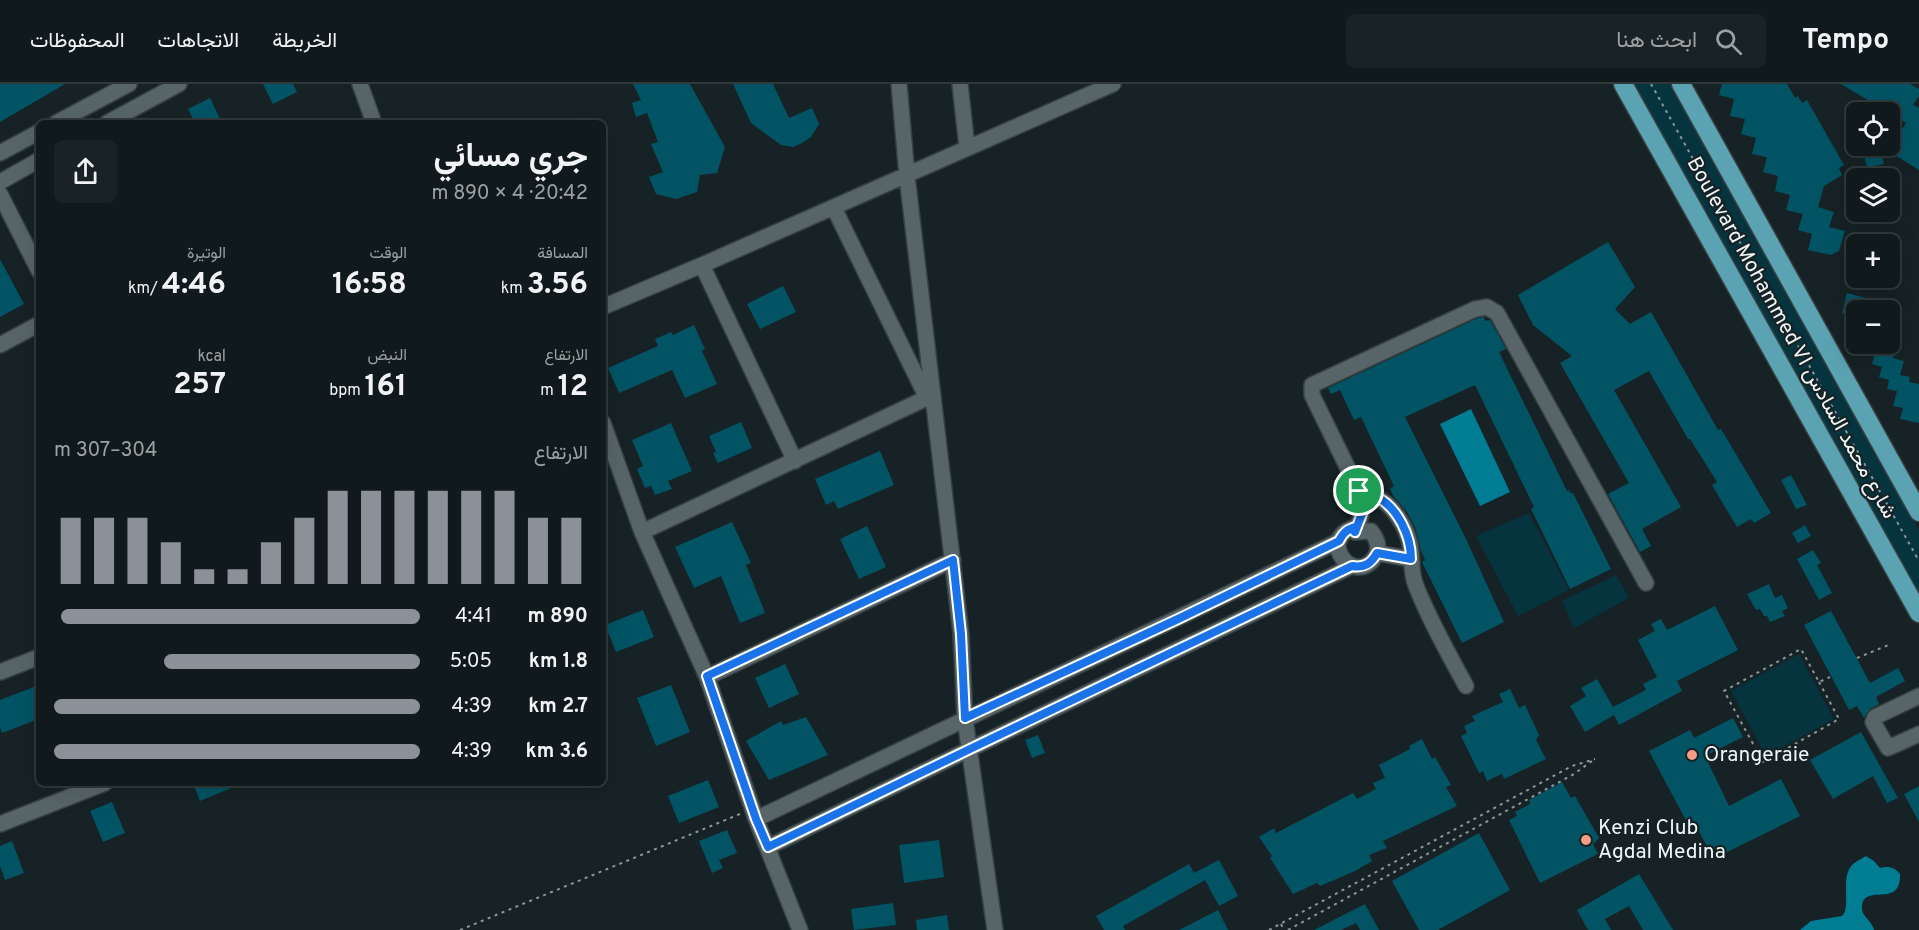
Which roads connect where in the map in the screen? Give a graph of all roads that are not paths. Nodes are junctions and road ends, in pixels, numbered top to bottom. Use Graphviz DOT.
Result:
graph roads {
  1 [pos="129,84"];
  2 [pos="179,84"];
  3 [pos="360,84"];
  4 [pos="898,84"];
  5 [pos="960,84"];
  6 [pos="1113,84"];
  7 [pos="1623,84"];
  8 [pos="1681,84"];
  9 [pos="62,120"];
  10 [pos="113,120"];
  11 [pos="373,120"];
  12 [pos="36,134"];
  13 [pos="967,148"];
  14 [pos="0,153"];
  15 [pos="36,162"];
  16 [pos="907,176"];
  17 [pos="0,182"];
  18 [pos="0,194"];
  19 [pos="834,208"];
  20 [pos="36,265"];
  21 [pos="702,265"];
  22 [pos="606,306"];
  23 [pos="36,326"];
  24 [pos="0,345"];
  25 [pos="930,397"];
  26 [pos="606,431"];
  27 [pos="795,461"];
  28 [pos="1359,491"];
  29 [pos="1919,512"];
  30 [pos="642,532"];
  31 [pos="1355,532"];
  32 [pos="1339,541"];
  33 [pos="1377,553"];
  34 [pos="1411,559"];
  35 [pos="953,560"];
  36 [pos="1352,566"];
  37 [pos="1646,583"];
  38 [pos="1919,613"];
  39 [pos="1178,619"];
  40 [pos="1191,644"];
  41 [pos="36,658"];
  42 [pos="0,672"];
  43 [pos="707,676"];
  44 [pos="1466,686"];
  45 [pos="1919,696"];
  46 [pos="965,718"];
  47 [pos="1919,735"];
  48 [pos="970,749"];
  49 [pos="97,786"];
  50 [pos="754,814"];
  51 [pos="0,824"];
  52 [pos="768,847"];
  53 [pos="800,930"];
  54 [pos="995,930"];
  1 -- 9 [label="street"];
  2 -- 10 [label="street"];
  3 -- 11 [label="street"];
  4 -- 16 [label="street"];
  5 -- 13 [label="street"];
  6 -- 13 [label="street"];
  7 -- 38 [label="main road, Boulevard Mohammed VI شارع محمد السادس"];
  8 -- 29 [label="main road, Boulevard Mohammed VI شارع محمد السادس"];
  12 -- 14 [label="street"];
  13 -- 16 [label="street"];
  15 -- 17 [label="street"];
  16 -- 19 [label="street"];
  16 -- 25 [label="street"];
  18 -- 20 [label="street"];
  19 -- 21 [label="street"];
  19 -- 25 [label="street"];
  21 -- 22 [label="street"];
  21 -- 27 [label="street"];
  23 -- 24 [label="street"];
  25 -- 27 [label="street"];
  25 -- 35 [label="street"];
  26 -- 30 [label="street"];
  27 -- 30 [label="street"];
  28 -- 31 [label="street"];
  28 -- 34 [label="street"];
  28 -- 37 [label="street"];
  30 -- 43 [label="street"];
  31 -- 32 [label="street"];
  31 -- 33 [label="street"];
  32 -- 36 [label="street"];
  32 -- 39 [label="street"];
  33 -- 34 [label="street"];
  33 -- 36 [label="street"];
  34 -- 44 [label="street"];
  35 -- 43 [label="street"];
  35 -- 46 [label="street"];
  36 -- 40 [label="street"];
  39 -- 40 [label="street"];
  39 -- 46 [label="street"];
  40 -- 48 [label="street"];
  41 -- 42 [label="street"];
  43 -- 50 [label="street"];
  45 -- 47 [label="street"];
  46 -- 48 [label="street"];
  46 -- 50 [label="street"];
  48 -- 52 [label="street"];
  48 -- 54 [label="street"];
  49 -- 51 [label="street"];
  50 -- 52 [label="street"];
  52 -- 53 [label="street"];
}
